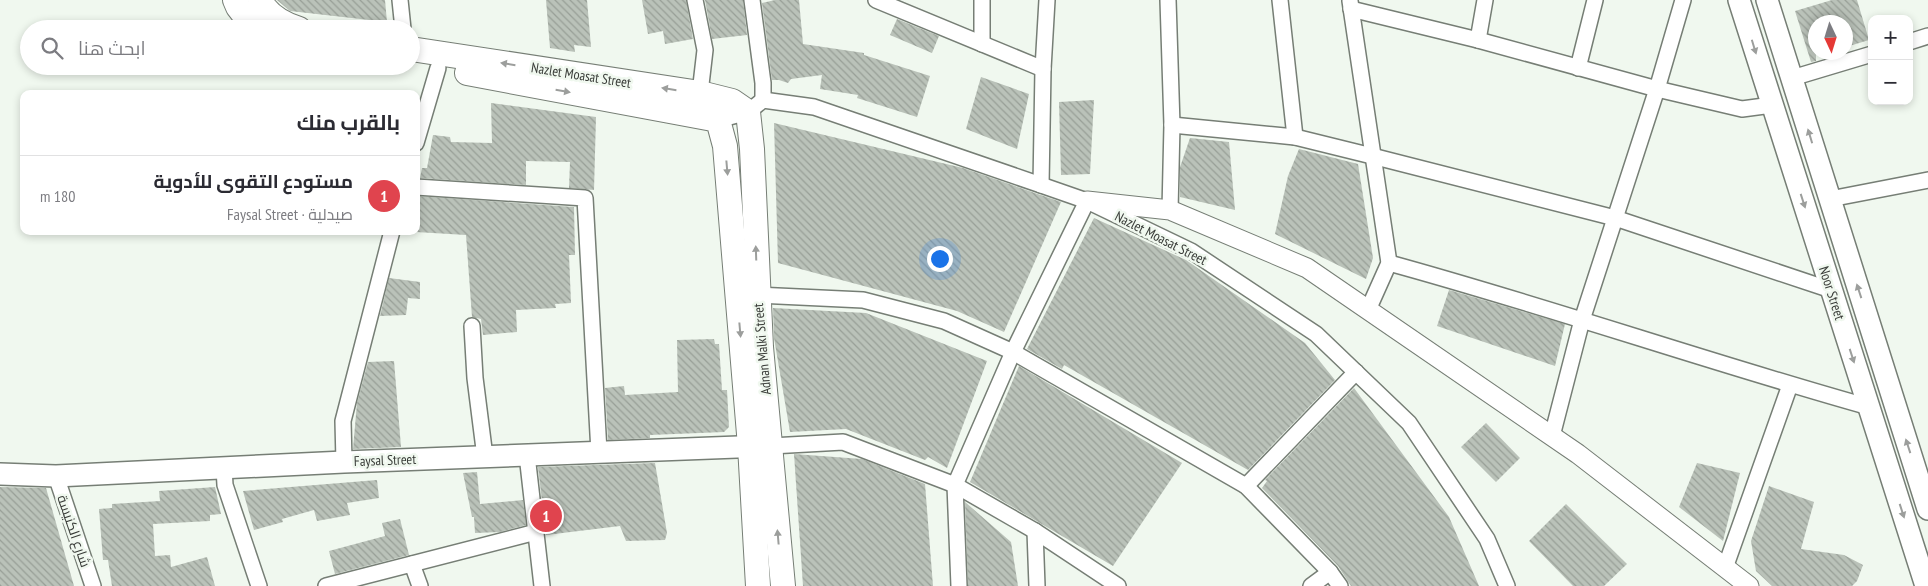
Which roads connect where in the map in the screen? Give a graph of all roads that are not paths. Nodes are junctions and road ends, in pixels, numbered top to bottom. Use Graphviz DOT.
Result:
graph roads {
  1 [pos="235,0"];
  2 [pos="260,0"];
  3 [pos="400,0"];
  4 [pos="695,0"];
  5 [pos="752,0"];
  6 [pos="876,0"];
  7 [pos="982,0"];
  8 [pos="1047,0"];
  9 [pos="1168,0"];
  10 [pos="1280,0"];
  11 [pos="1484,0"];
  12 [pos="1595,0"];
  13 [pos="1683,0"];
  14 [pos="1739,0"];
  15 [pos="1767,0"];
  16 [pos="1350,5"];
  17 [pos="248,20"];
  18 [pos="278,20"];
  19 [pos="402,20"];
  20 [pos="1928,36"];
  21 [pos="1478,40"];
  22 [pos="1913,41"];
  23 [pos="982,44"];
  24 [pos="420,50"];
  25 [pos="1868,55"];
  26 [pos="420,65"];
  27 [pos="438,68"];
  28 [pos="1578,68"];
  29 [pos="1042,69"];
  30 [pos="1792,78"];
  31 [pos="1657,89"];
  32 [pos="700,93"];
  33 [pos="1772,105"];
  34 [pos="756,106"];
  35 [pos="718,120"];
  36 [pos="1172,125"];
  37 [pos="420,129"];
  38 [pos="1295,138"];
  39 [pos="1372,156"];
  40 [pos="1928,180"];
  41 [pos="1041,184"];
  42 [pos="420,187"];
  43 [pos="1830,199"];
  44 [pos="1088,201"];
  45 [pos="1170,210"];
  46 [pos="1616,218"];
  47 [pos="391,235"];
  48 [pos="1390,263"];
  49 [pos="1831,290"];
  50 [pos="758,295"];
  51 [pos="1368,310"];
  52 [pos="1582,320"];
  53 [pos="472,326"];
  54 [pos="1013,352"];
  55 [pos="1356,372"];
  56 [pos="1790,385"];
  57 [pos="1868,407"];
  58 [pos="1552,436"];
  59 [pos="760,446"];
  60 [pos="599,452"];
  61 [pos="527,455"];
  62 [pos="484,457"];
  63 [pos="344,462"];
  64 [pos="224,468"];
  65 [pos="0,474"];
  66 [pos="56,476"];
  67 [pos="956,486"];
  68 [pos="1246,486"];
  69 [pos="1928,510"];
  70 [pos="1034,531"];
  71 [pos="536,532"];
  72 [pos="412,564"];
  73 [pos="1725,568"];
  74 [pos="1330,572"];
  75 [pos="93,586"];
  76 [pos="260,586"];
  77 [pos="326,586"];
  78 [pos="420,586"];
  79 [pos="542,586"];
  80 [pos="758,586"];
  81 [pos="782,586"];
  82 [pos="959,586"];
  83 [pos="1037,586"];
  84 [pos="1118,586"];
  85 [pos="1311,586"];
  86 [pos="1340,586"];
  87 [pos="1507,586"];
  88 [pos="1748,586"];
  89 [pos="1926,586"];
  1 -- 17 [label="main road"];
  2 -- 18 [label="main road"];
  3 -- 19 [label="street"];
  4 -- 32 [label="street"];
  5 -- 34 [label="street"];
  6 -- 23 [label="street"];
  7 -- 23 [label="street"];
  8 -- 29 [label="street"];
  9 -- 36 [label="street"];
  10 -- 38 [label="street"];
  11 -- 21 [label="street"];
  12 -- 28 [label="street"];
  13 -- 31 [label="street"];
  14 -- 33 [label="main road, Noor Street, one-way"];
  15 -- 30 [label="main road, Noor Street"];
  16 -- 21 [label="street"];
  16 -- 39 [label="street"];
  20 -- 22 [label="street"];
  21 -- 28 [label="street"];
  23 -- 29 [label="street"];
  32 -- 24 [label="main road, Nazlet Moasat Street, one-way"];
  25 -- 30 [label="street"];
  26 -- 27 [label="main road, Nazlet Moasat Street"];
  27 -- 35 [label="main road, Nazlet Moasat Street, one-way"];
  27 -- 37 [label="street"];
  28 -- 31 [label="street"];
  29 -- 41 [label="street"];
  43 -- 30 [label="main road, Noor Street, one-way"];
  31 -- 33 [label="street"];
  31 -- 46 [label="street"];
  32 -- 34 [label="main road, Nazlet Moasat Street"];
  33 -- 49 [label="main road, Noor Street, one-way"];
  34 -- 35 [label="street, Nazlet Moasat Street"];
  34 -- 41 [label="street, Nazlet Moasat Street"];
  50 -- 34 [label="main road, Adnan Malki Street, one-way"];
  35 -- 59 [label="main road, Adnan Malki Street, one-way"];
  36 -- 38 [label="street"];
  36 -- 45 [label="street"];
  38 -- 39 [label="street"];
  39 -- 46 [label="street"];
  39 -- 48 [label="street"];
  40 -- 43 [label="street"];
  41 -- 44 [label="street, Nazlet Moasat Street"];
  42 -- 60 [label="street"];
  69 -- 43 [label="main road, Noor Street, one-way"];
  44 -- 45 [label="street"];
  44 -- 54 [label="street"];
  44 -- 55 [label="street, Nazlet Moasat Street"];
  45 -- 51 [label="street"];
  46 -- 49 [label="street"];
  46 -- 52 [label="street"];
  47 -- 63 [label="street"];
  48 -- 51 [label="street"];
  48 -- 52 [label="street"];
  49 -- 57 [label="main road, Noor Street, one-way"];
  50 -- 54 [label="street"];
  50 -- 59 [label="main road, Adnan Malki Street"];
  51 -- 58 [label="street"];
  52 -- 56 [label="street"];
  52 -- 58 [label="street"];
  53 -- 62 [label="street"];
  54 -- 67 [label="street"];
  54 -- 68 [label="street"];
  55 -- 68 [label="street"];
  55 -- 87 [label="street, Nazlet Moasat Street"];
  56 -- 57 [label="street"];
  56 -- 73 [label="street"];
  57 -- 89 [label="main road, Noor Street, one-way"];
  58 -- 73 [label="street"];
  59 -- 60 [label="main road, Faysal Street"];
  59 -- 67 [label="street"];
  59 -- 80 [label="main road, Adnan Malki Street"];
  81 -- 59 [label="main road, Adnan Malki Street, one-way"];
  60 -- 61 [label="main road, Faysal Street"];
  61 -- 62 [label="main road, Faysal Street"];
  61 -- 71 [label="street"];
  62 -- 63 [label="main road, Faysal Street"];
  63 -- 64 [label="main road, Faysal Street"];
  64 -- 66 [label="main road, Faysal Street"];
  64 -- 76 [label="street"];
  65 -- 66 [label="main road, Faysal Street"];
  66 -- 75 [label="street, شارع الكنيسة"];
  67 -- 70 [label="street"];
  67 -- 82 [label="street"];
  68 -- 74 [label="street"];
  70 -- 83 [label="street"];
  70 -- 84 [label="street"];
  71 -- 72 [label="street"];
  71 -- 79 [label="street"];
  72 -- 77 [label="street"];
  72 -- 78 [label="street"];
  73 -- 88 [label="street"];
  74 -- 85 [label="street"];
  74 -- 86 [label="street"];
}
